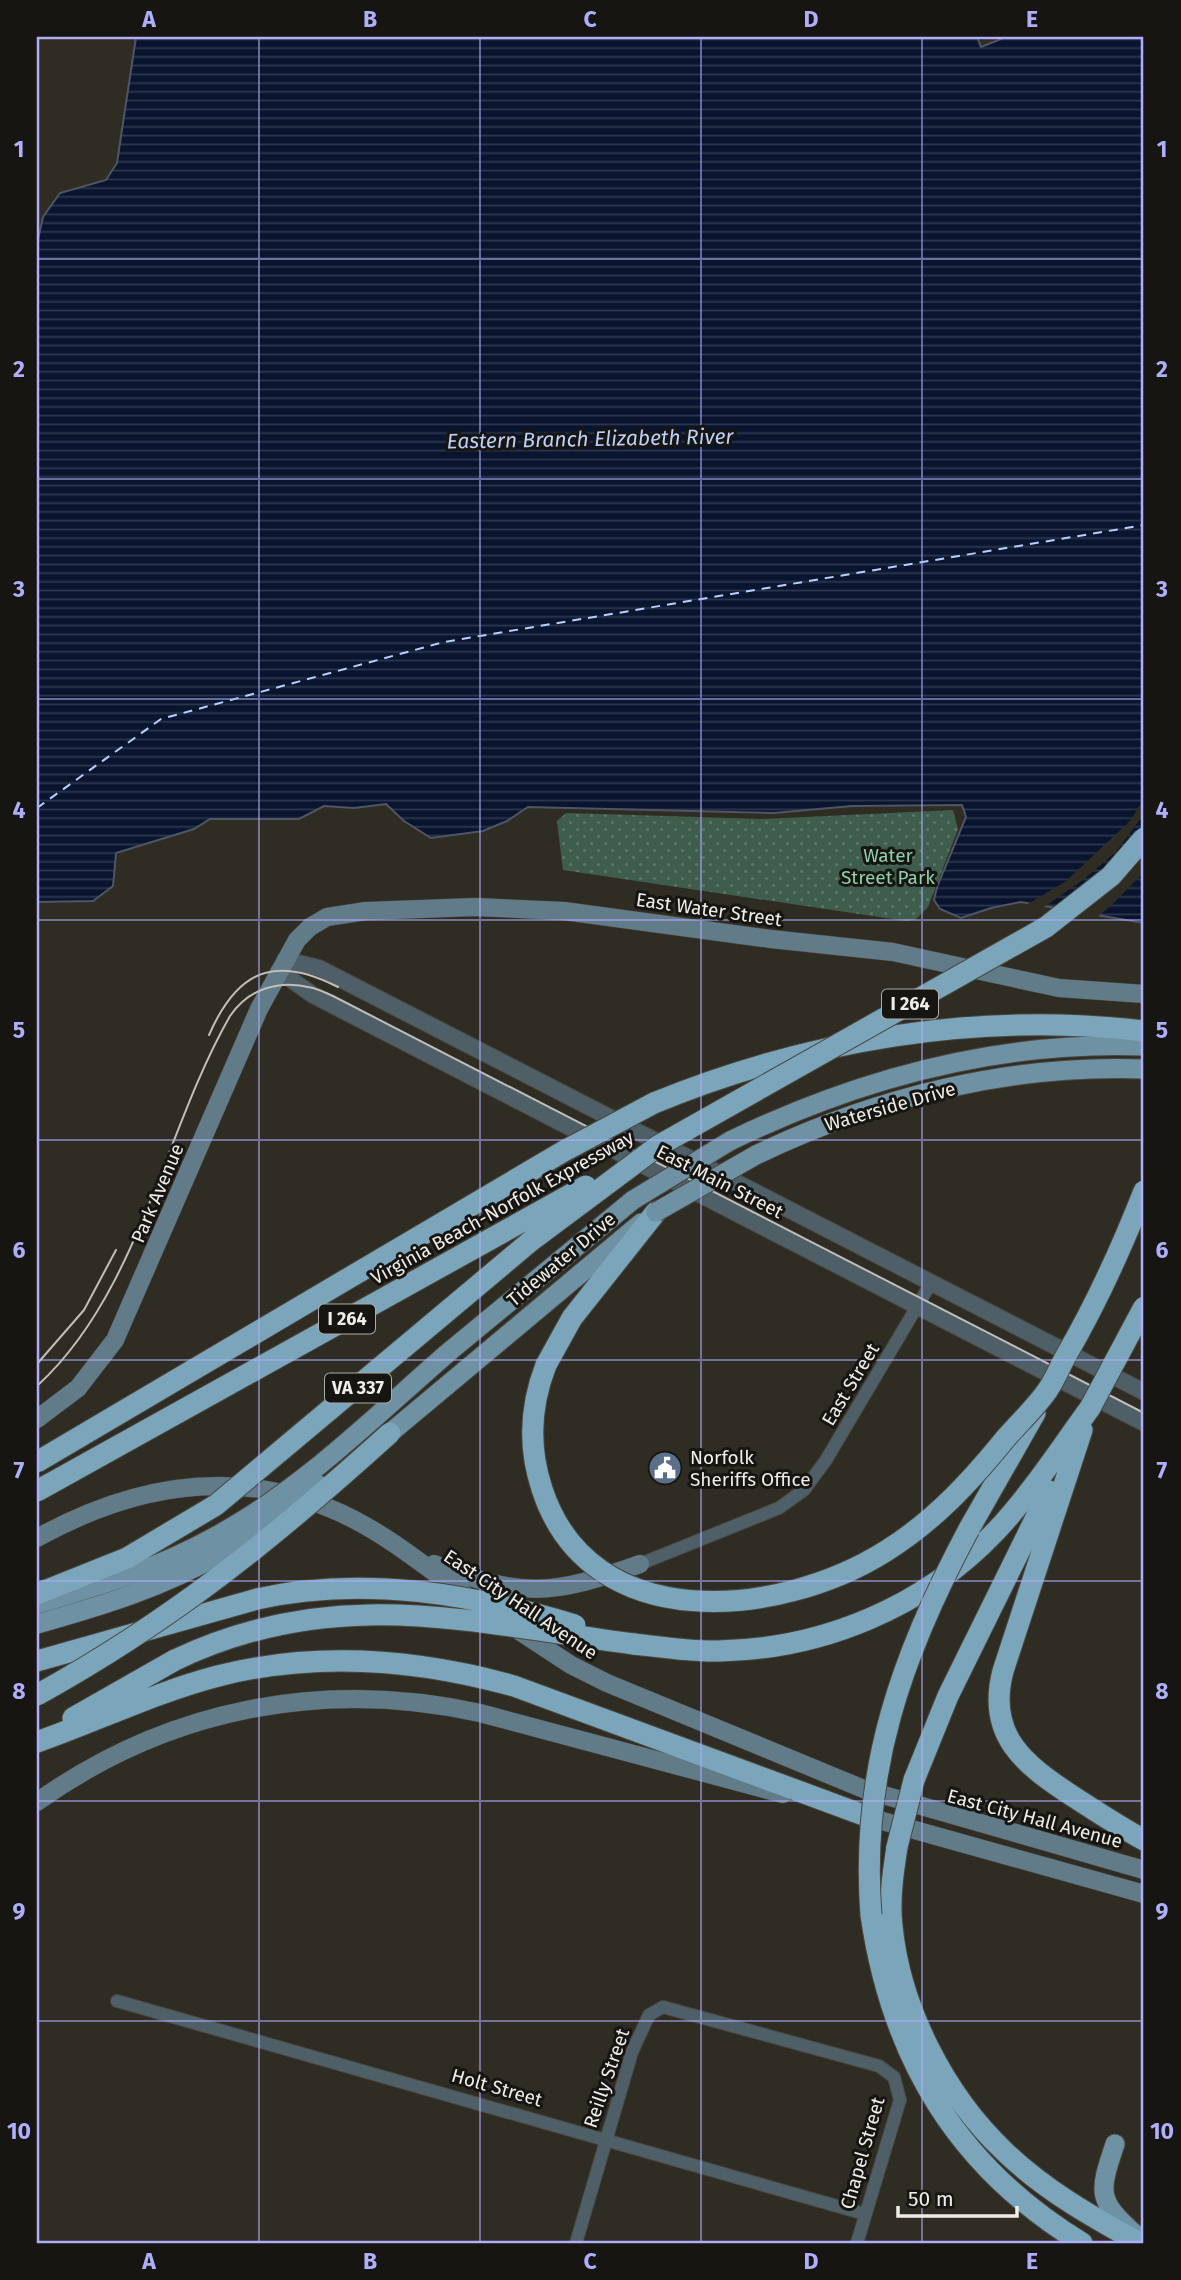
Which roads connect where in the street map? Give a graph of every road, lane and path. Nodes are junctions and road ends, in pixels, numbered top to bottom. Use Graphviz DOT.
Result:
graph roads {
  1 [pos="1144,838"];
  2 [pos="282,965"];
  3 [pos="1144,994"];
  4 [pos="1144,1031"];
  5 [pos="1144,1046"];
  6 [pos="1144,1069"];
  7 [pos="658,1146"];
  8 [pos="1144,1191"];
  9 [pos="656,1212"];
  10 [pos="931,1283"];
  11 [pos="918,1307"];
  12 [pos="1144,1307"];
  13 [pos="1048,1390"];
  14 [pos="1144,1392"];
  15 [pos="1090,1408"];
  16 [pos="37,1419"];
  17 [pos="1144,1423"];
  18 [pos="390,1433"];
  19 [pos="37,1462"];
  20 [pos="37,1492"];
  21 [pos="37,1538"];
  22 [pos="411,1555"];
  23 [pos="640,1564"];
  24 [pos="37,1594"];
  25 [pos="37,1604"];
  26 [pos="37,1624"];
  27 [pos="634,1644"];
  28 [pos="37,1661"];
  29 [pos="37,1695"];
  30 [pos="37,1740"];
  31 [pos="37,1802"];
  32 [pos="866,1816"];
  33 [pos="1144,1840"];
  34 [pos="1144,1870"];
  35 [pos="1144,1894"];
  36 [pos="117,2001"];
  37 [pos="737,2025"];
  38 [pos="605,2138"];
  39 [pos="1115,2144"];
  40 [pos="865,2214"];
  41 [pos="576,2243"];
  42 [pos="857,2243"];
  43 [pos="1082,2243"];
  44 [pos="1142,2243"];
  1 -- 7 [label="highway, I 264, bridge"];
  2 -- 3 [label="main road, East Water Street"];
  2 -- 10 [label="street, East Main Street"];
  2 -- 11 [label="street, East Main Street"];
  2 -- 16 [label="main road, Park Avenue"];
  4 -- 19 [label="highway, bridge"];
  5 -- 25 [label="main road, Tidewater Drive, bridge"];
  6 -- 9 [label="main road, Waterside Drive, bridge"];
  7 -- 20 [label="highway, Virginia Beach-Norfolk Expressway / I 264, bridge"];
  7 -- 24 [label="highway, VA 337, bridge"];
  8 -- 13 [label="highway, bridge"];
  9 -- 13 [label="highway, bridge"];
  9 -- 18 [label="main road, Tidewater Drive"];
  10 -- 11 [label="street, East Street"];
  10 -- 14 [label="street, East Main Street"];
  11 -- 17 [label="street, East Main Street"];
  11 -- 23 [label="street, East Street"];
  12 -- 15 [label="highway, bridge"];
  13 -- 43 [label="highway, bridge"];
  15 -- 27 [label="highway"];
  15 -- 33 [label="highway"];
  15 -- 44 [label="highway, bridge"];
  18 -- 26 [label="main road, Tidewater Drive, bridge"];
  18 -- 29 [label="highway, bridge"];
  21 -- 22 [label="main road, East City Hall Avenue"];
  22 -- 23 [label="main road"];
  22 -- 34 [label="main road, East City Hall Avenue"];
  27 -- 28 [label="highway, bridge"];
  27 -- 30 [label="highway, bridge"];
  30 -- 32 [label="highway"];
  31 -- 32 [label="main road"];
  32 -- 35 [label="main road"];
  36 -- 38 [label="street, Holt Street"];
  37 -- 38 [label="street, Reilly Street"];
  37 -- 40 [label="street, Chapel Street"];
  38 -- 40 [label="street, Holt Street"];
  38 -- 41 [label="street, Reilly Street"];
  39 -- 44 [label="main road"];
  40 -- 42 [label="street, Chapel Street"];
}
